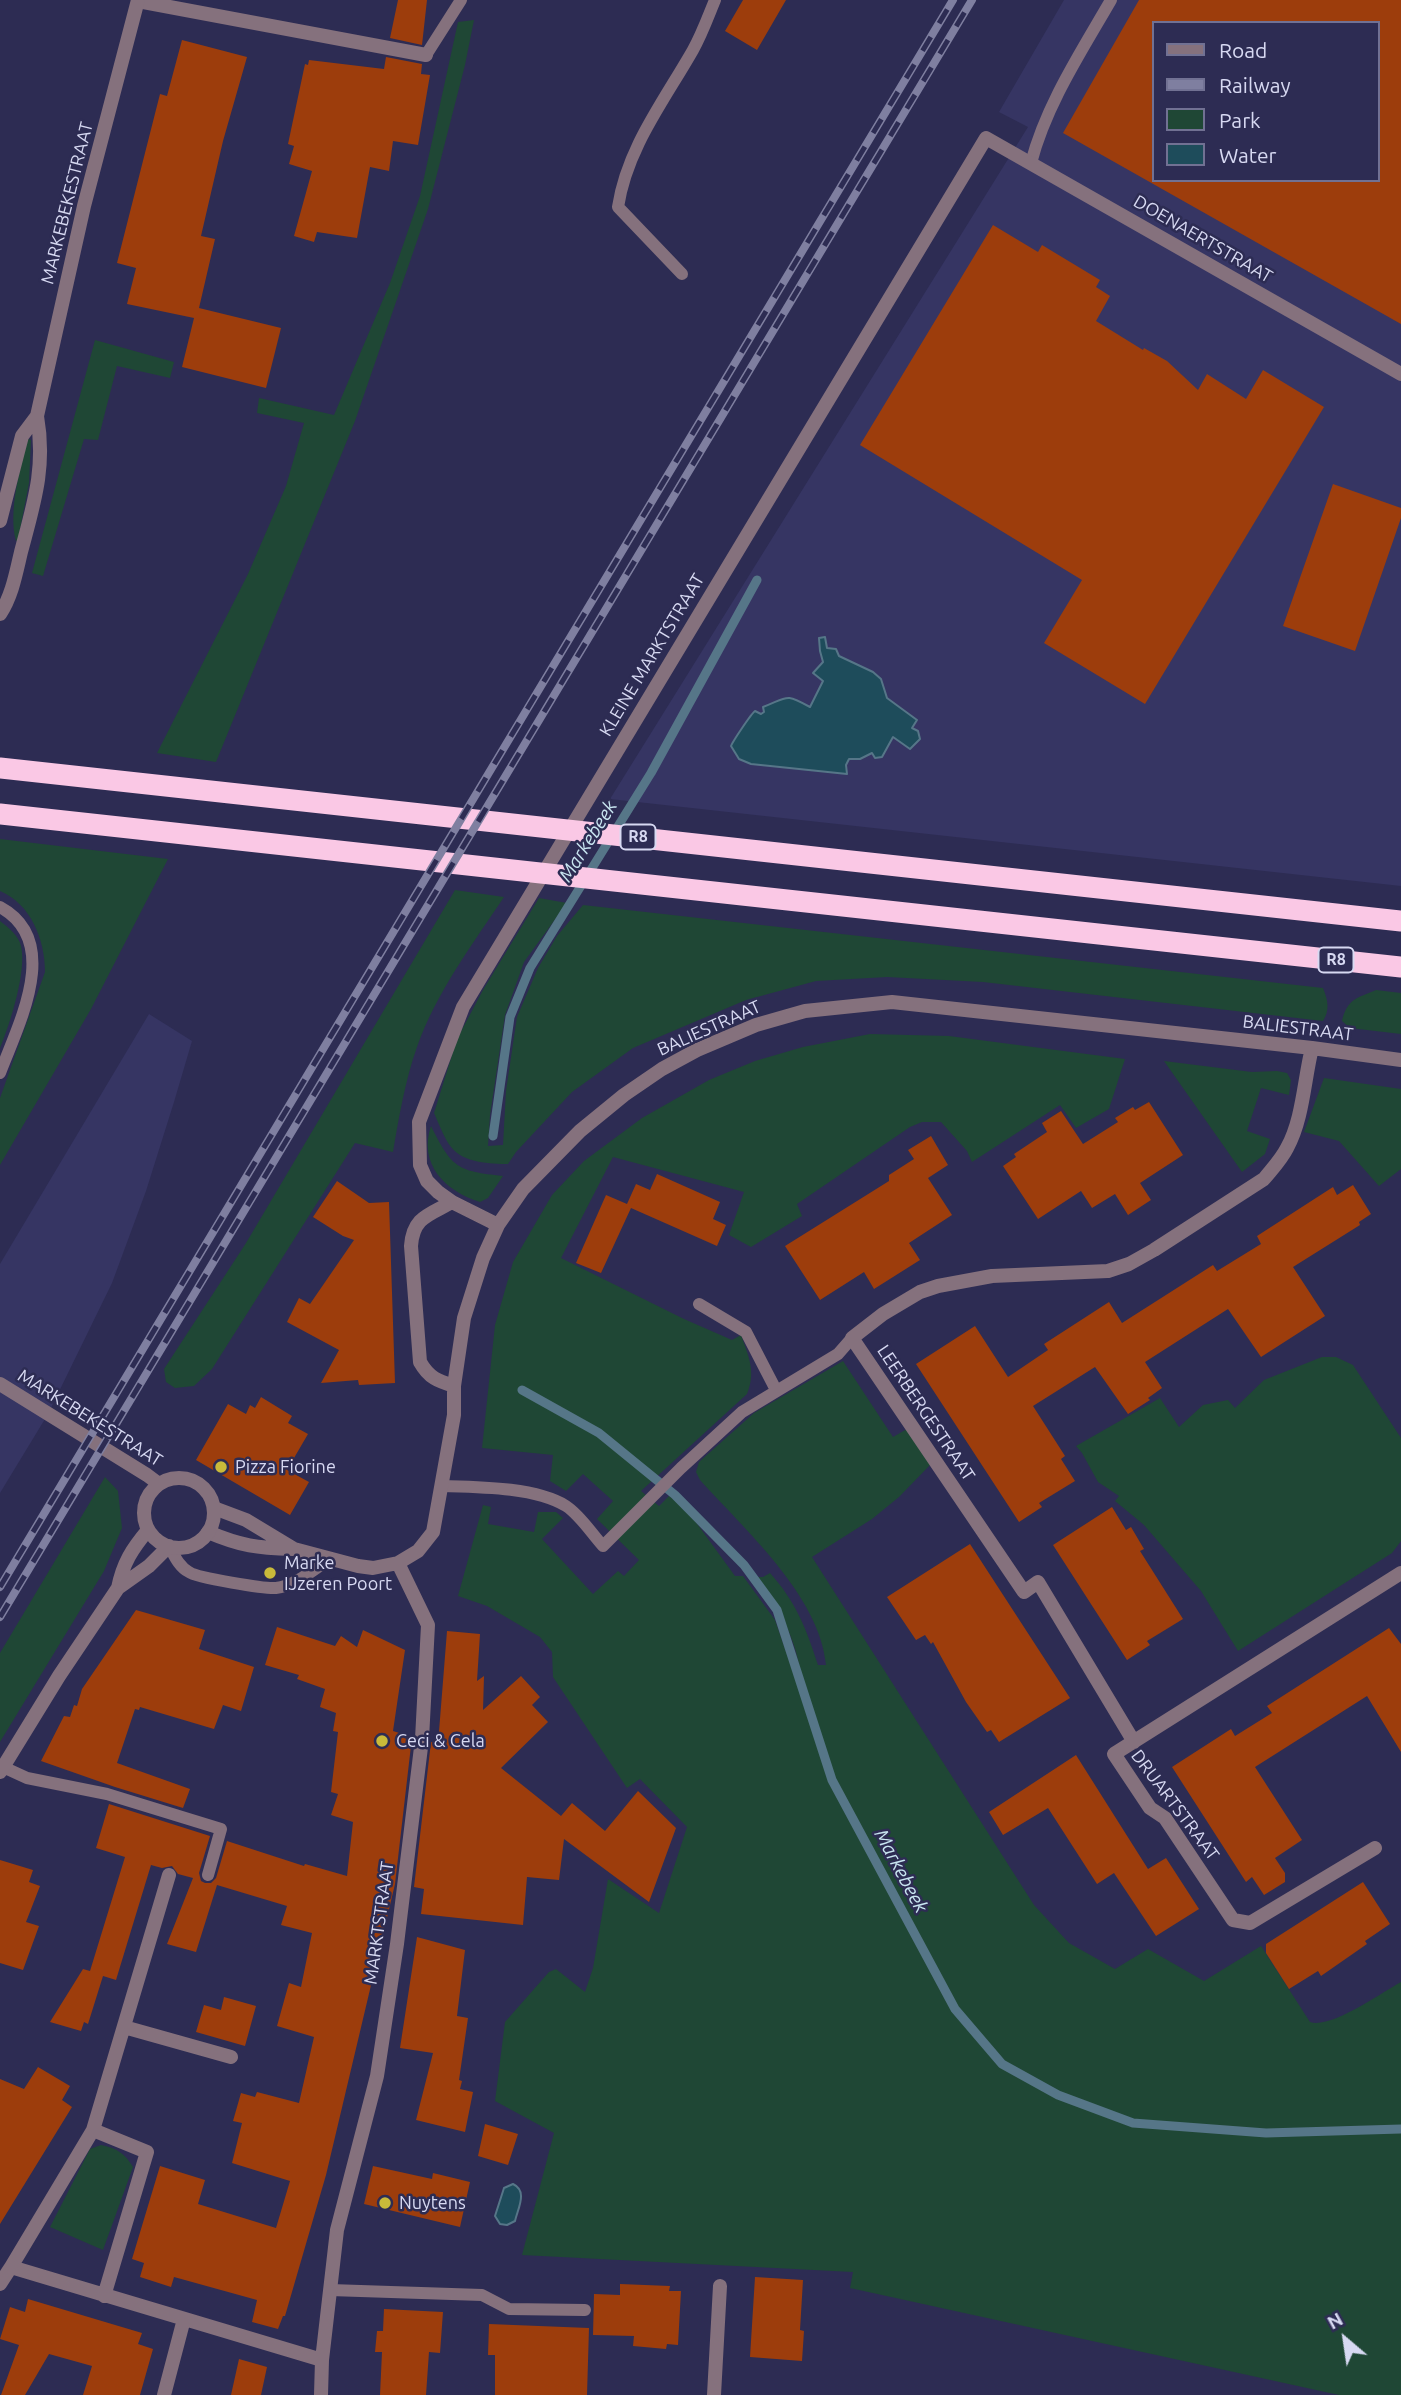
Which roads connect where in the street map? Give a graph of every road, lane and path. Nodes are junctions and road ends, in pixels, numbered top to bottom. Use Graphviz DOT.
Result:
graph roads {
  1 [pos="461,0"];
  2 [pos="715,0"];
  3 [pos="1111,0"];
  4 [pos="138,1"];
  5 [pos="426,55"];
  6 [pos="986,138"];
  7 [pos="1031,163"];
  8 [pos="682,274"];
  9 [pos="1401,374"];
  10 [pos="37,416"];
  11 [pos="0,521"];
  12 [pos="0,613"];
  13 [pos="0,768"];
  14 [pos="0,814"];
  15 [pos="0,907"];
  16 [pos="1401,921"];
  17 [pos="1401,967"];
  18 [pos="1312,1048"];
  19 [pos="1401,1060"];
  20 [pos="0,1073"];
  21 [pos="452,1202"];
  22 [pos="498,1225"];
  23 [pos="699,1304"];
  24 [pos="852,1338"];
  25 [pos="0,1384"];
  26 [pos="454,1386"];
  27 [pos="776,1390"];
  28 [pos="159,1484"];
  29 [pos="442,1486"];
  30 [pos="214,1508"];
  31 [pos="148,1530"];
  32 [pos="208,1532"];
  33 [pos="169,1546"];
  34 [pos="294,1549"];
  35 [pos="330,1559"];
  36 [pos="398,1563"];
  37 [pos="1401,1573"];
  38 [pos="118,1588"];
  39 [pos="1134,1742"];
  40 [pos="1,1769"];
  41 [pos="1375,1848"];
  42 [pos="169,1875"];
  43 [pos="208,1875"];
  44 [pos="124,2026"];
  45 [pos="232,2057"];
  46 [pos="93,2130"];
  47 [pos="11,2267"];
  48 [pos="0,2284"];
  49 [pos="720,2286"];
  50 [pos="330,2290"];
  51 [pos="103,2296"];
  52 [pos="585,2310"];
  53 [pos="184,2319"];
  54 [pos="322,2360"];
  55 [pos="164,2395"];
  56 [pos="321,2395"];
  57 [pos="714,2395"];
  1 -- 5 [label="lane"];
  2 -- 8 [label="lane"];
  3 -- 7 [label="lane"];
  4 -- 5 [label="street"];
  4 -- 10 [label="street, MARKEBEKESTRAAT"];
  6 -- 7 [label="street, DOENAERTSTRAAT"];
  6 -- 21 [label="street, KLEINE MARKTSTRAAT"];
  7 -- 9 [label="street, DOENAERTSTRAAT"];
  10 -- 11 [label="street, MARKEBEKESTRAAT"];
  10 -- 12 [label="street, MARKEBEKESTRAAT"];
  13 -- 16 [label="highway, R8"];
  14 -- 17 [label="highway, R8"];
  15 -- 20 [label="lane"];
  18 -- 19 [label="street, BALIESTRAAT"];
  18 -- 22 [label="street, BALIESTRAAT"];
  18 -- 24 [label="street, LEERBERGESTRAAT"];
  21 -- 22 [label="street, KLEINE MARKTSTRAAT"];
  21 -- 26 [label="street"];
  22 -- 26 [label="street, BALIESTRAAT"];
  23 -- 27 [label="lane"];
  24 -- 27 [label="lane"];
  24 -- 39 [label="street, LEERBERGESTRAAT"];
  25 -- 28 [label="street, MARKEBEKESTRAAT"];
  26 -- 29 [label="street, BALIESTRAAT"];
  27 -- 29 [label="lane"];
  28 -- 30 [label="street"];
  28 -- 31 [label="street"];
  29 -- 36 [label="street, BALIESTRAAT"];
  30 -- 32 [label="street"];
  30 -- 34 [label="street"];
  31 -- 33 [label="street"];
  31 -- 38 [label="street"];
  32 -- 33 [label="street"];
  32 -- 34 [label="street"];
  33 -- 35 [label="lane"];
  33 -- 38 [label="street"];
  34 -- 35 [label="street"];
  35 -- 36 [label="street"];
  36 -- 50 [label="street, MARKTSTRAAT"];
  37 -- 39 [label="street, DRUARTSTRAAT"];
  38 -- 40 [label="street"];
  39 -- 41 [label="street, DRUARTSTRAAT"];
  40 -- 43 [label="lane"];
  42 -- 44 [label="street"];
  44 -- 45 [label="street"];
  44 -- 46 [label="street"];
  46 -- 47 [label="street"];
  46 -- 51 [label="street"];
  47 -- 48 [label="street"];
  47 -- 51 [label="street"];
  49 -- 57 [label="street"];
  50 -- 52 [label="lane"];
  50 -- 54 [label="street, MARKTSTRAAT"];
  51 -- 53 [label="street"];
  53 -- 54 [label="street"];
  53 -- 55 [label="street"];
  54 -- 56 [label="street, MARKTSTRAAT"];
}
